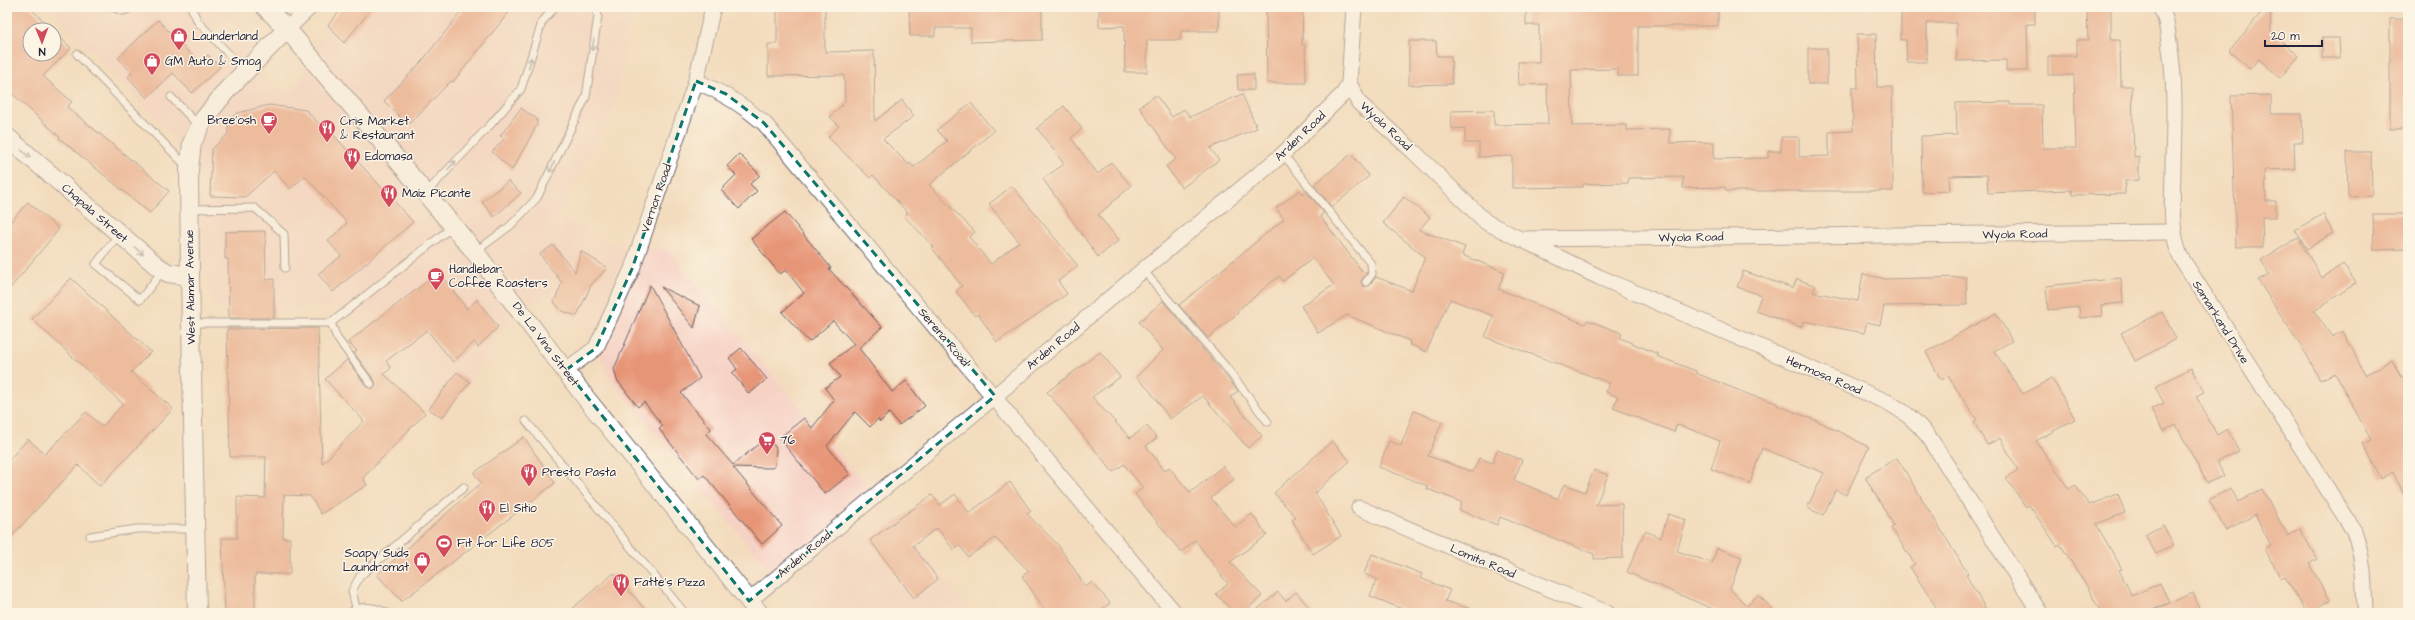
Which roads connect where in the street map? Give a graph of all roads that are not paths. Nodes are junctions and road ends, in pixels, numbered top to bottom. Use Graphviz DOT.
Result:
graph roads {
  1 [pos="112,7"];
  2 [pos="134,7"];
  3 [pos="191,7"];
  4 [pos="265,7"];
  5 [pos="310,7"];
  6 [pos="555,7"];
  7 [pos="596,7"];
  8 [pos="713,7"];
  9 [pos="1354,7"];
  10 [pos="2160,7"];
  11 [pos="287,29"];
  12 [pos="77,54"];
  13 [pos="245,72"];
  14 [pos="696,81"];
  15 [pos="1349,83"];
  16 [pos="171,97"];
  17 [pos="200,127"];
  18 [pos="7,137"];
  19 [pos="1283,154"];
  20 [pos="189,169"];
  21 [pos="425,193"];
  22 [pos="189,209"];
  23 [pos="452,227"];
  24 [pos="2173,232"];
  25 [pos="118,234"];
  26 [pos="1520,239"];
  27 [pos="475,252"];
  28 [pos="285,268"];
  29 [pos="164,270"];
  30 [pos="1143,270"];
  31 [pos="190,276"];
  32 [pos="1366,282"];
  33 [pos="191,323"];
  34 [pos="331,323"];
  35 [pos="566,370"];
  36 [pos="371,384"];
  37 [pos="995,396"];
  38 [pos="526,421"];
  39 [pos="1268,422"];
  40 [pos="464,487"];
  41 [pos="1359,508"];
  42 [pos="195,529"];
  43 [pos="90,536"];
  44 [pos="754,607"];
  45 [pos="356,608"];
  46 [pos="197,613"];
  47 [pos="350,613"];
  48 [pos="387,613"];
  49 [pos="685,613"];
  50 [pos="1175,613"];
  51 [pos="1607,613"];
  52 [pos="2040,613"];
  53 [pos="2365,613"];
  1 -- 2 [label="lane"];
  3 -- 13 [label="lane"];
  4 -- 11 [label="street, De La Vina Street"];
  5 -- 11 [label="street, West Alamar Avenue"];
  21 -- 6 [label="lane, one-way"];
  7 -- 27 [label="lane, one-way"];
  8 -- 14 [label="street, Vernon Road"];
  9 -- 15 [label="street"];
  10 -- 24 [label="street, Samarkand Drive"];
  11 -- 13 [label="street, West Alamar Avenue"];
  11 -- 21 [label="street, De La Vina Street"];
  12 -- 20 [label="lane"];
  13 -- 17 [label="street, West Alamar Avenue"];
  14 -- 35 [label="street, Vernon Road"];
  14 -- 37 [label="street, Serena Road"];
  15 -- 19 [label="street, Arden Road"];
  15 -- 26 [label="street, Wyola Road"];
  16 -- 17 [label="lane"];
  17 -- 20 [label="street, West Alamar Avenue"];
  18 -- 25 [label="street, Chapala Street, one-way"];
  19 -- 30 [label="street, Arden Road"];
  19 -- 32 [label="lane"];
  20 -- 22 [label="street, West Alamar Avenue"];
  21 -- 23 [label="street, De La Vina Street"];
  22 -- 28 [label="lane"];
  22 -- 31 [label="street, West Alamar Avenue"];
  23 -- 27 [label="street, De La Vina Street"];
  23 -- 34 [label="lane"];
  24 -- 26 [label="street, Wyola Road"];
  24 -- 53 [label="street, Samarkand Drive"];
  25 -- 29 [label="street, Chapala Street, one-way"];
  25 -- 29 [label="lane"];
  26 -- 52 [label="street, Hermosa Road"];
  27 -- 35 [label="street, De La Vina Street"];
  29 -- 31 [label="street, Chapala Street"];
  30 -- 37 [label="street, Arden Road"];
  30 -- 39 [label="lane"];
  31 -- 33 [label="street, West Alamar Avenue"];
  33 -- 34 [label="lane"];
  33 -- 42 [label="street, West Alamar Avenue"];
  34 -- 36 [label="lane"];
  35 -- 44 [label="street, De La Vina Street"];
  37 -- 44 [label="street, Arden Road"];
  37 -- 50 [label="street, Serena Road"];
  38 -- 49 [label="lane"];
  40 -- 45 [label="lane"];
  41 -- 51 [label="street, Lomita Road"];
  42 -- 43 [label="lane"];
  42 -- 46 [label="street, West Alamar Avenue"];
  45 -- 47 [label="lane"];
  45 -- 48 [label="lane"];
}
